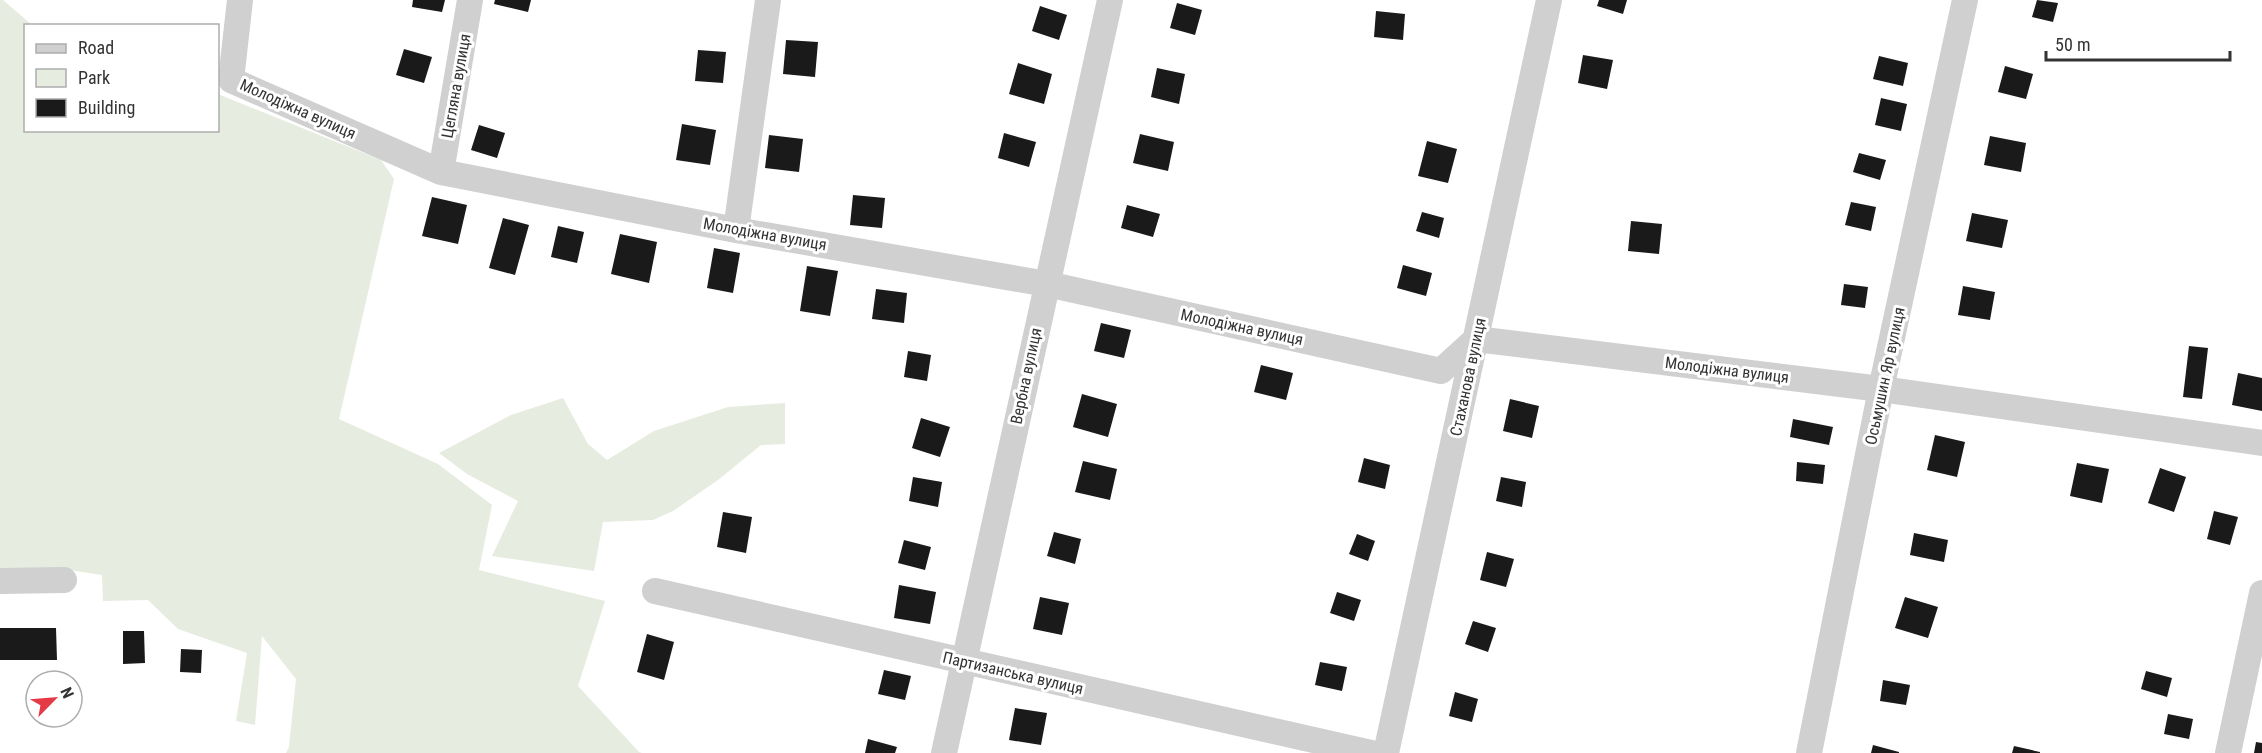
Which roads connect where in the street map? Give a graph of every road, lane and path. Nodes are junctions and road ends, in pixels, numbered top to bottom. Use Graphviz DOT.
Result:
graph roads {
  1 [pos="240,0"];
  2 [pos="470,0"];
  3 [pos="768,0"];
  4 [pos="1110,0"];
  5 [pos="1549,0"];
  6 [pos="1965,0"];
  7 [pos="441,172"];
  8 [pos="736,230"];
  9 [pos="1047,284"];
  10 [pos="1476,339"];
  11 [pos="1881,389"];
  12 [pos="2262,443"];
  13 [pos="64,580"];
  14 [pos="0,581"];
  15 [pos="655,591"];
  16 [pos="2262,593"];
  17 [pos="964,662"];
  18 [pos="944,753"];
  19 [pos="1371,753"];
  20 [pos="1386,753"];
  21 [pos="1809,753"];
  22 [pos="2228,753"];
  1 -- 7 [label="street, Молодіжна вулиця"];
  2 -- 7 [label="street, Цегляна вулиця"];
  3 -- 8 [label="street"];
  4 -- 9 [label="street, Вербна вулиця"];
  5 -- 10 [label="street, Стаханова вулиця"];
  6 -- 11 [label="street, Осьмушин Яр вулиця"];
  7 -- 8 [label="street, Молодіжна вулиця"];
  8 -- 9 [label="street, Молодіжна вулиця"];
  9 -- 10 [label="street, Молодіжна вулиця"];
  9 -- 17 [label="street, Вербна вулиця"];
  10 -- 11 [label="street, Молодіжна вулиця"];
  10 -- 20 [label="street, Стаханова вулиця"];
  11 -- 12 [label="street, Молодіжна вулиця"];
  11 -- 21 [label="street, Осьмушин Яр вулиця"];
  13 -- 14 [label="street"];
  15 -- 17 [label="street, Партизанська вулиця"];
  16 -- 22 [label="street"];
  17 -- 18 [label="street, Вербна вулиця"];
  17 -- 19 [label="street, Партизанська вулиця"];
}
